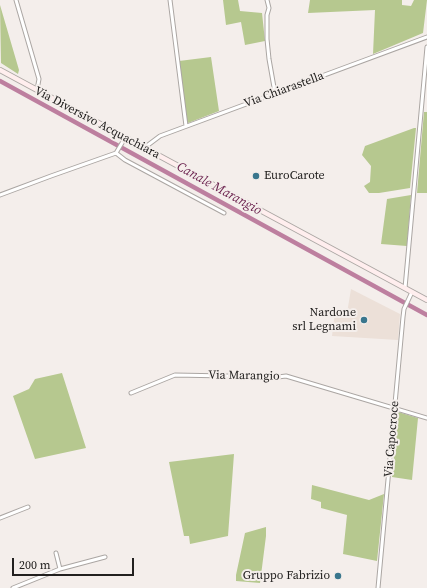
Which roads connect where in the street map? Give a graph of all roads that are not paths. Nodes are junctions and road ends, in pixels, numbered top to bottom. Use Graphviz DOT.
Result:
graph roads {
  1 [pos="16,0"];
  2 [pos="170,0"];
  3 [pos="267,0"];
  4 [pos="427,37"];
  5 [pos="427,47"];
  6 [pos="0,70"];
  7 [pos="37,90"];
  8 [pos="275,93"];
  9 [pos="421,109"];
  10 [pos="427,109"];
  11 [pos="186,126"];
  12 [pos="125,138"];
  13 [pos="144,148"];
  14 [pos="117,152"];
  15 [pos="0,196"];
  16 [pos="224,213"];
  17 [pos="405,289"];
  18 [pos="411,294"];
  19 [pos="427,300"];
  20 [pos="131,393"];
  21 [pos="395,408"];
  22 [pos="427,418"];
  23 [pos="28,507"];
  24 [pos="0,518"];
  25 [pos="56,553"];
  26 [pos="105,557"];
  27 [pos="60,569"];
  28 [pos="13,588"];
  29 [pos="378,588"];
  1 -- 7 [label="street"];
  2 -- 11 [label="street"];
  3 -- 8 [label="street"];
  4 -- 8 [label="street, Via Chiarastella"];
  5 -- 9 [label="street"];
  6 -- 7 [label="main road, Via Diversivo Acquachiara"];
  7 -- 12 [label="main road, Via Diversivo Acquachiara"];
  8 -- 11 [label="street, Via Chiarastella"];
  9 -- 10 [label="street"];
  9 -- 17 [label="street"];
  11 -- 13 [label="street, Via Chiarastella"];
  12 -- 13 [label="main road, Via Diversivo Acquachiara"];
  12 -- 14 [label="street"];
  13 -- 17 [label="main road, Via Diversivo Acquachiara"];
  14 -- 15 [label="street"];
  14 -- 16 [label="street"];
  17 -- 18 [label="main road, Via Diversivo Acquachiara"];
  18 -- 19 [label="main road, Via Diversivo Acquachiara"];
  18 -- 21 [label="street, Via Capocroce"];
  20 -- 21 [label="street, Via Marangio"];
  21 -- 22 [label="street, Via Marangio"];
  21 -- 29 [label="street, Via Capocroce"];
  23 -- 24 [label="street"];
  25 -- 27 [label="street"];
  26 -- 27 [label="street"];
  27 -- 28 [label="street"];
}
